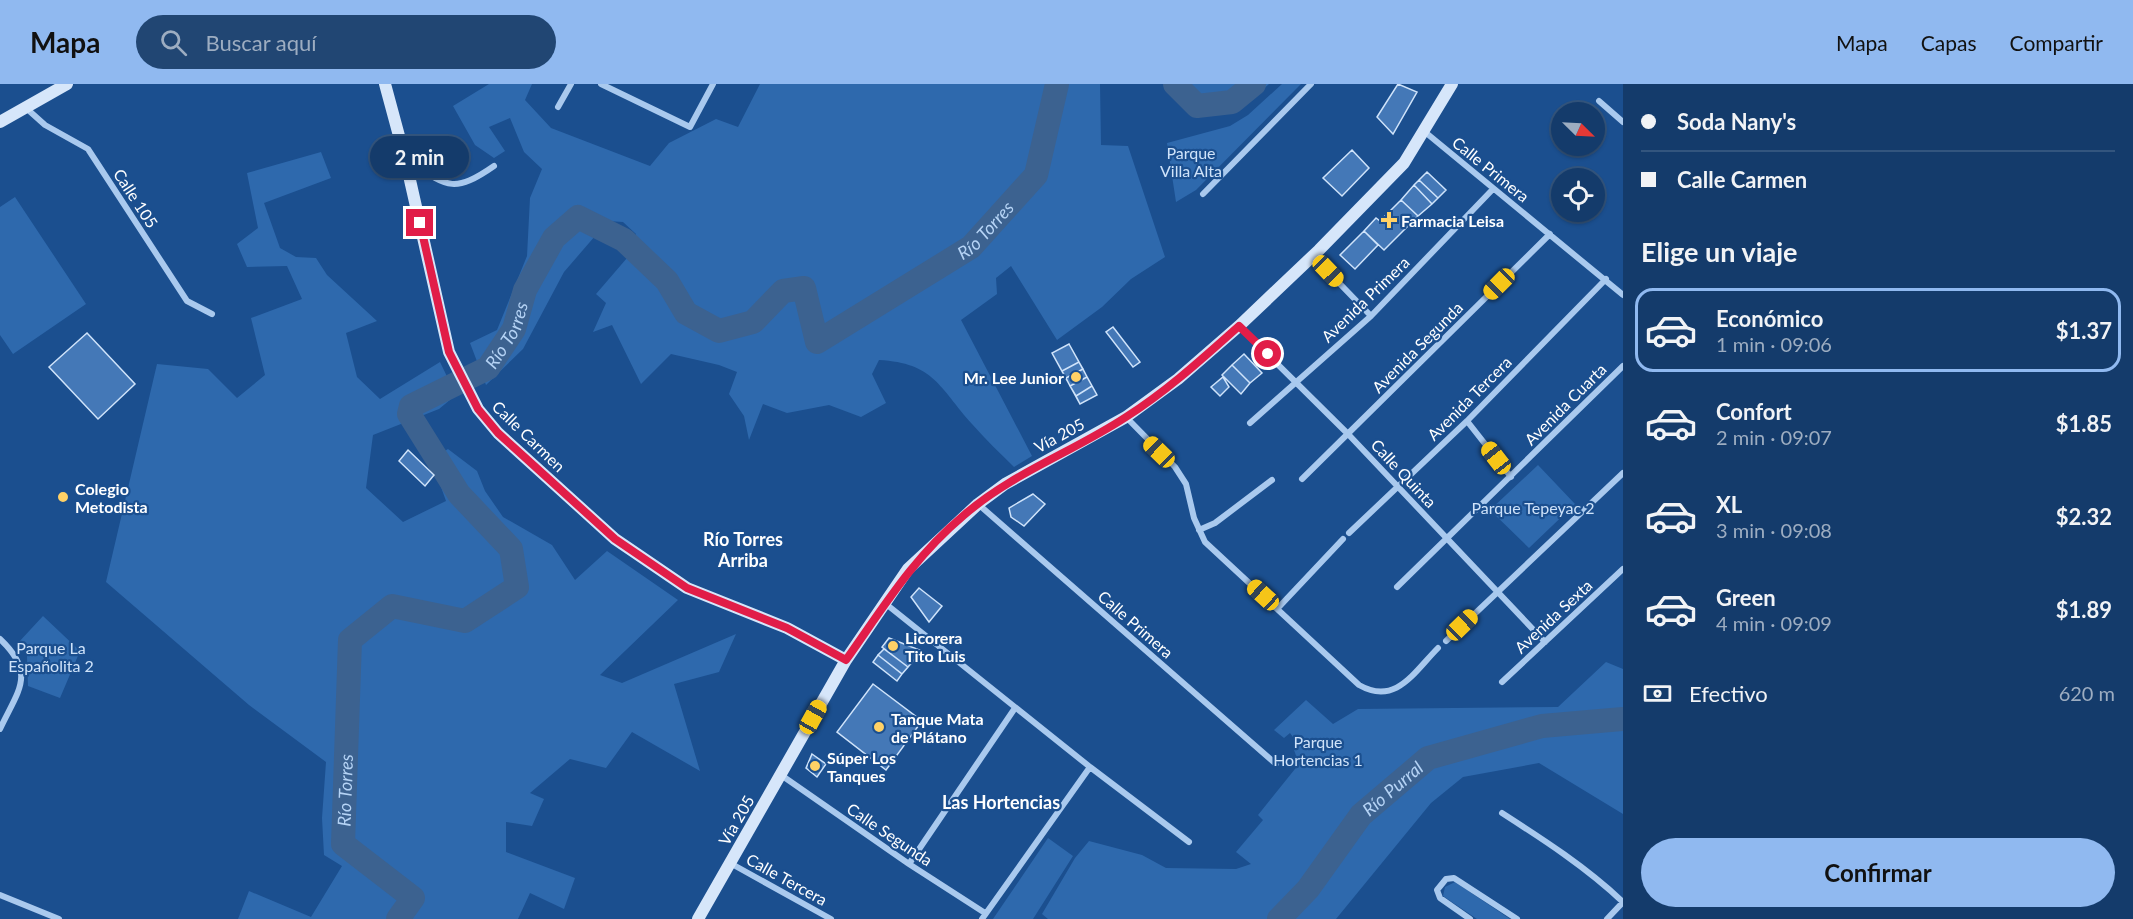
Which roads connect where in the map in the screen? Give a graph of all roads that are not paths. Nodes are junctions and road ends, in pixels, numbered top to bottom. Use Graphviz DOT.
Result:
graph roads {
  1 [pos="67,84"];
  2 [pos="384,84"];
  3 [pos="571,84"];
  4 [pos="601,84"];
  5 [pos="713,84"];
  6 [pos="1311,84"];
  7 [pos="1452,84"];
  8 [pos="1599,101"];
  9 [pos="558,107"];
  10 [pos="26,108"];
  11 [pos="0,122"];
  12 [pos="1623,122"];
  13 [pos="1425,132"];
  14 [pos="405,158"];
  15 [pos="494,166"];
  16 [pos="1493,189"];
  17 [pos="1203,194"];
  18 [pos="1550,234"];
  19 [pos="1313,256"];
  20 [pos="1606,279"];
  21 [pos="1623,296"];
  22 [pos="212,314"];
  23 [pos="1371,316"];
  24 [pos="1239,326"];
  25 [pos="1623,366"];
  26 [pos="1297,382"];
  27 [pos="1126,417"];
  28 [pos="1467,421"];
  29 [pos="1250,423"];
  30 [pos="1348,434"];
  31 [pos="1623,473"];
  32 [pos="1511,477"];
  33 [pos="1302,479"];
  34 [pos="1272,480"];
  35 [pos="1398,486"];
  36 [pos="978,504"];
  37 [pos="1199,530"];
  38 [pos="1349,533"];
  39 [pos="1343,539"];
  40 [pos="1447,539"];
  41 [pos="1623,569"];
  42 [pos="1397,587"];
  43 [pos="1496,592"];
  44 [pos="886,604"];
  45 [pos="1278,608"];
  46 [pos="0,639"];
  47 [pos="1446,641"];
  48 [pos="1545,642"];
  49 [pos="1438,648"];
  50 [pos="846,660"];
  51 [pos="1502,682"];
  52 [pos="1015,708"];
  53 [pos="0,729"];
  54 [pos="1276,764"];
  55 [pos="1090,767"];
  56 [pos="781,775"];
  57 [pos="1502,813"];
  58 [pos="1189,842"];
  59 [pos="729,863"];
  60 [pos="909,864"];
  61 [pos="0,895"];
  62 [pos="1623,902"];
  63 [pos="984,916"];
  64 [pos="59,919"];
  65 [pos="698,919"];
  66 [pos="831,919"];
  67 [pos="1470,919"];
  68 [pos="1517,919"];
  69 [pos="1607,919"];
  1 -- 10 [label="main road"];
  2 -- 14 [label="main road, Calle Carmen"];
  3 -- 9 [label="street"];
  4 -- 5 [label="street"];
  6 -- 17 [label="street"];
  7 -- 13 [label="main road, Vía 205"];
  8 -- 12 [label="street"];
  10 -- 11 [label="main road"];
  10 -- 22 [label="street, Calle 105"];
  13 -- 16 [label="street, Calle Primera"];
  13 -- 19 [label="main road, Vía 205"];
  14 -- 15 [label="street"];
  14 -- 50 [label="main road, Calle Carmen"];
  16 -- 18 [label="street, Calle Primera"];
  16 -- 23 [label="street, Avenida Primera"];
  18 -- 20 [label="street, Calle Primera"];
  18 -- 30 [label="street, Avenida Segunda"];
  19 -- 23 [label="street"];
  19 -- 24 [label="main road, Vía 205"];
  20 -- 21 [label="street, Calle Primera"];
  20 -- 28 [label="street, Avenida Tercera"];
  23 -- 26 [label="street, Avenida Primera"];
  24 -- 26 [label="street, Calle Quinta"];
  24 -- 27 [label="main road, Vía 205"];
  25 -- 32 [label="street, Avenida Cuarta"];
  26 -- 29 [label="street, Avenida Primera"];
  26 -- 30 [label="street, Calle Quinta"];
  27 -- 36 [label="main road, Vía 205"];
  27 -- 37 [label="street"];
  28 -- 32 [label="street"];
  28 -- 35 [label="street, Avenida Tercera"];
  30 -- 33 [label="street, Avenida Segunda"];
  30 -- 35 [label="street, Calle Quinta"];
  31 -- 43 [label="street"];
  32 -- 40 [label="street, Avenida Cuarta"];
  34 -- 37 [label="street"];
  35 -- 38 [label="street, Avenida Tercera"];
  35 -- 40 [label="street, Calle Quinta"];
  36 -- 44 [label="main road, Vía 205"];
  36 -- 54 [label="street, Calle Primera"];
  37 -- 45 [label="street"];
  39 -- 45 [label="street"];
  40 -- 42 [label="street, Avenida Cuarta"];
  40 -- 43 [label="street, Calle Quinta"];
  41 -- 48 [label="street, Avenida Sexta"];
  43 -- 47 [label="street"];
  43 -- 48 [label="street, Calle Quinta"];
  44 -- 50 [label="main road, Vía 205"];
  44 -- 52 [label="street"];
  45 -- 49 [label="street"];
  46 -- 53 [label="street"];
  48 -- 51 [label="street, Avenida Sexta"];
  50 -- 56 [label="main road, Vía 205"];
  52 -- 55 [label="street"];
  52 -- 60 [label="street"];
  55 -- 58 [label="street"];
  55 -- 63 [label="street"];
  56 -- 59 [label="main road, Vía 205"];
  56 -- 60 [label="street, Calle Segunda"];
  57 -- 62 [label="street"];
  59 -- 65 [label="main road, Vía 205"];
  59 -- 66 [label="street, Calle Tercera"];
  60 -- 63 [label="street, Calle Segunda"];
  61 -- 64 [label="street"];
  62 -- 69 [label="street"];
  67 -- 68 [label="street"];
}
